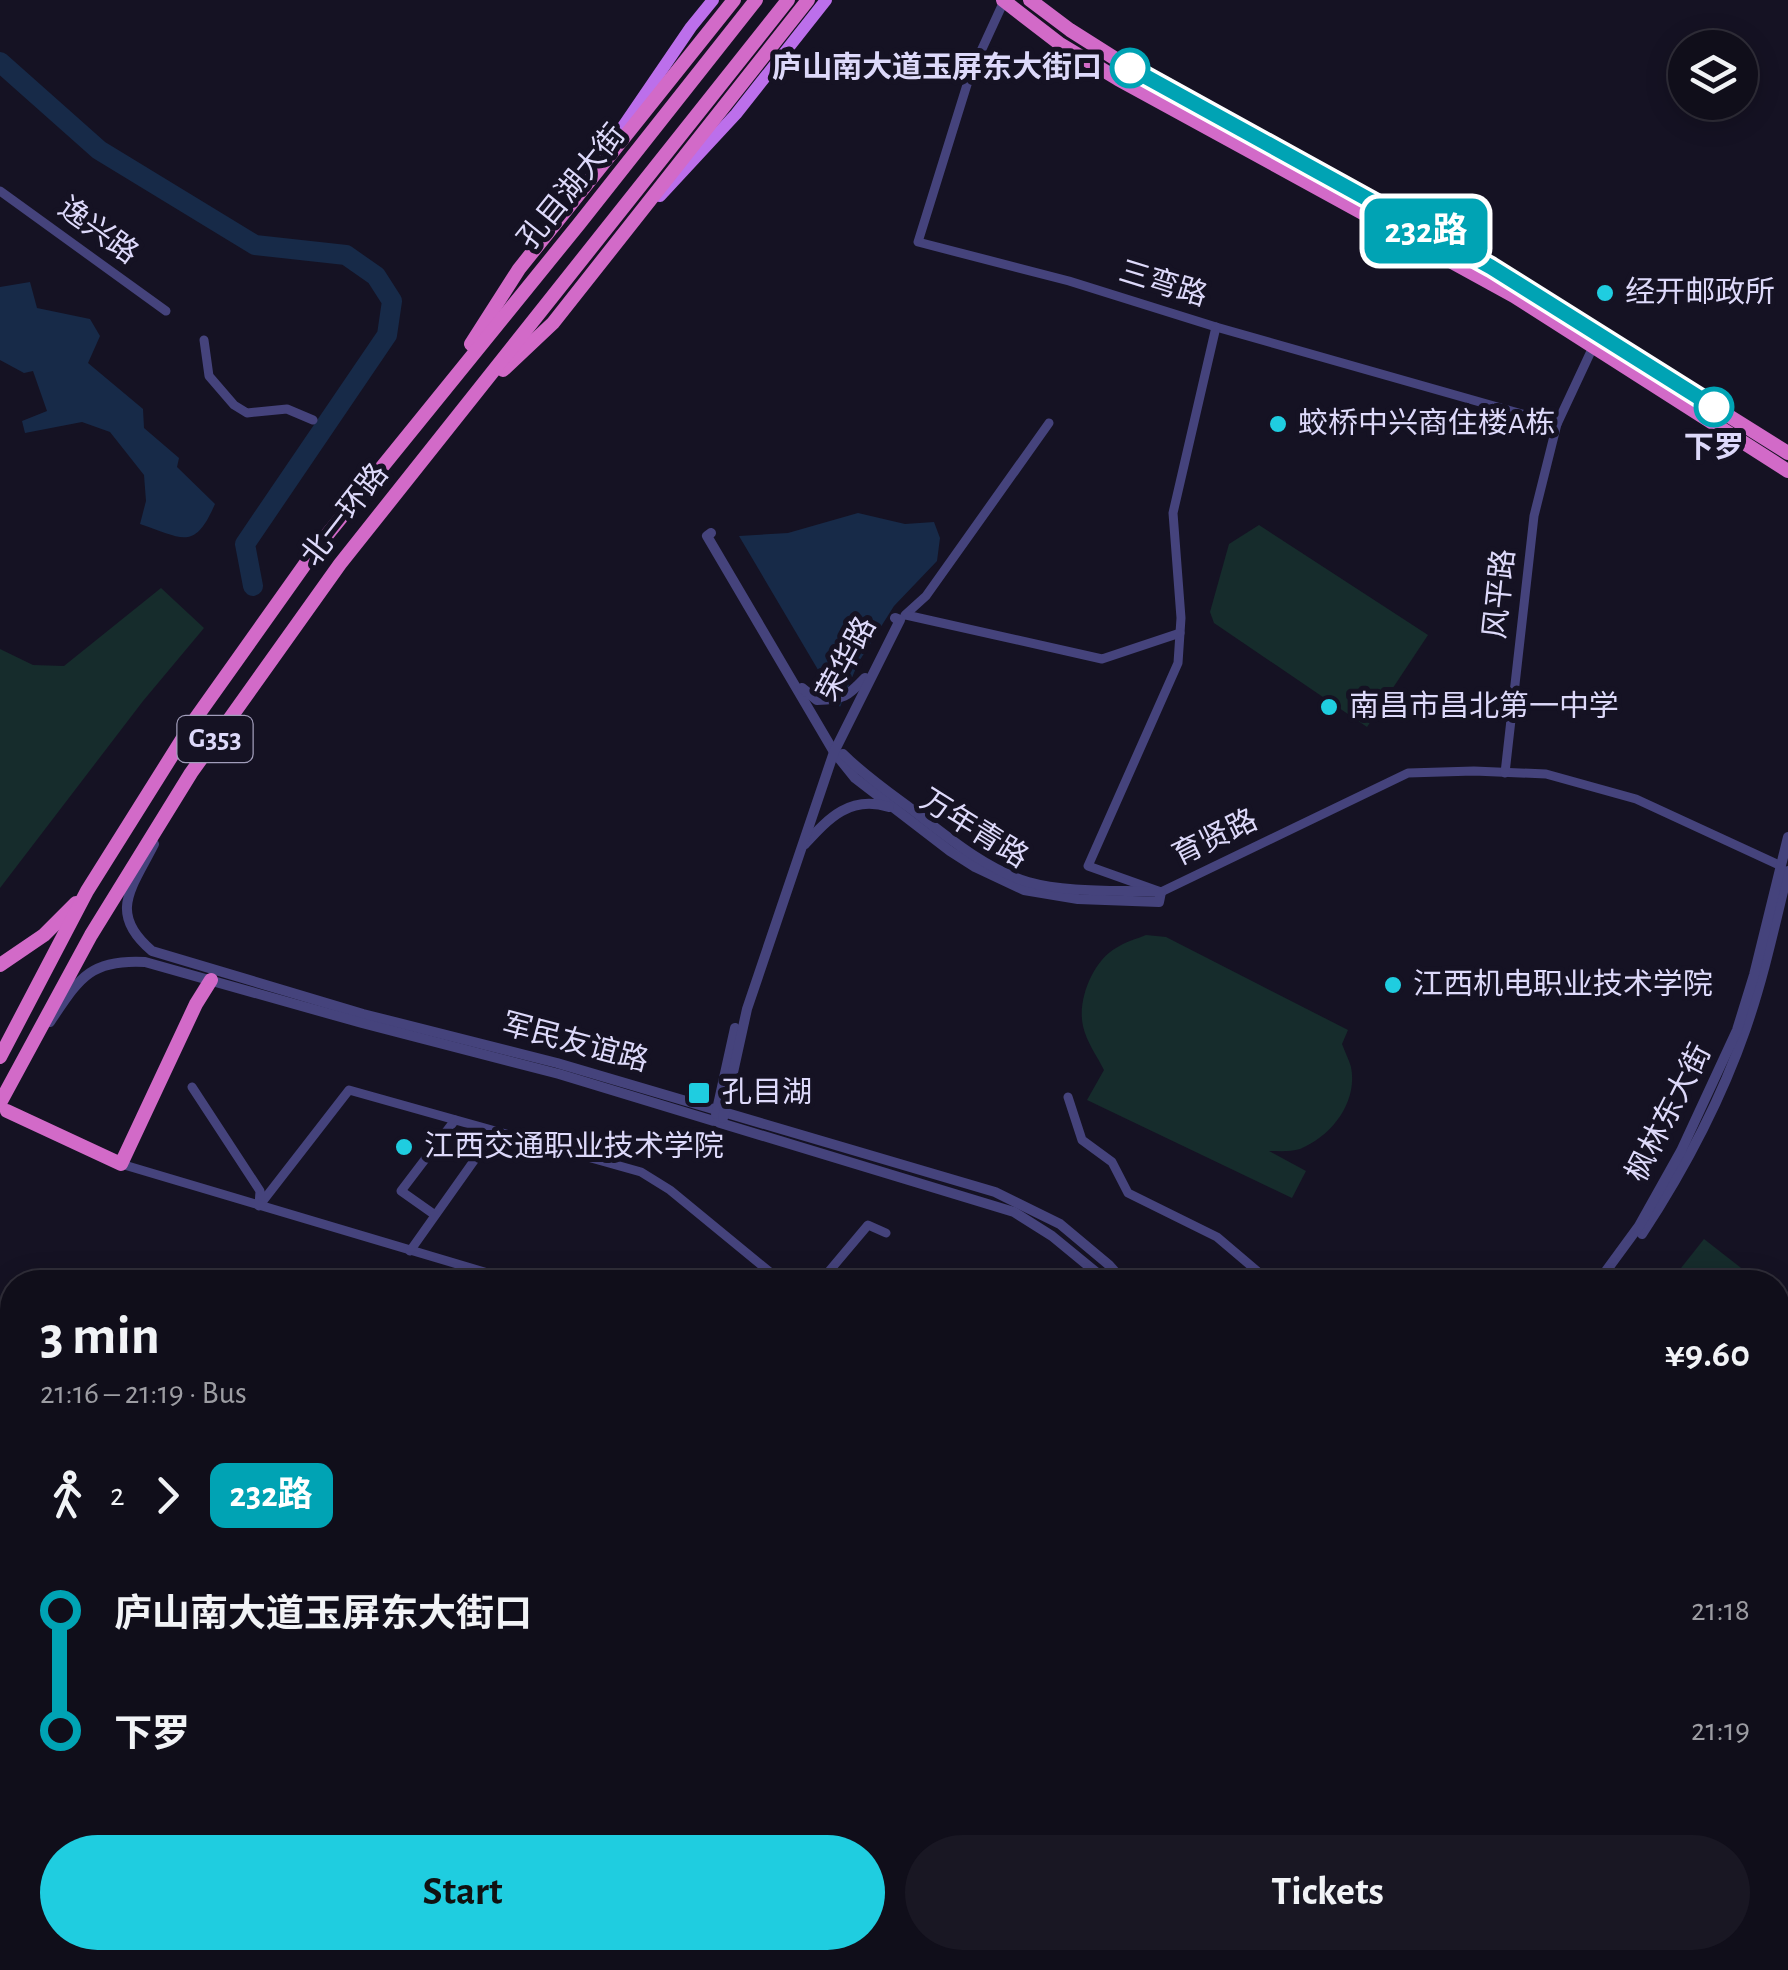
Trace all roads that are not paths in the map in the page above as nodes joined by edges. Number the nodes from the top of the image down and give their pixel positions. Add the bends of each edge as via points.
1 (713, 0) edge
2 (734, 0) edge
3 (756, 0) edge
4 (808, 0) edge
5 (826, 0) edge
6 (1003, 0) edge
7 (1030, 0) edge
8 (788, 8) edge
9 (0, 191) edge
10 (568, 206) junction
11 (601, 260) junction
12 (166, 311) dead end
13 (1216, 327) junction
14 (204, 340) dead end
15 (1593, 346) junction
16 (469, 401) junction
17 (430, 408) junction
18 (313, 420) dead end
19 (1049, 423) dead end
20 (1557, 424) junction
21 (1788, 454) edge
22 (1788, 471) edge
23 (903, 617) junction
24 (1180, 633) junction
25 (865, 678) junction
26 (802, 688) junction
27 (833, 747) junction
28 (1505, 772) junction
29 (190, 773) junction
30 (896, 810) junction
31 (1788, 836) edge
32 (802, 848) junction
33 (1784, 869) edge
34 (87, 891) junction
35 (1160, 892) junction
36 (0, 965) edge
37 (214, 975) junction
38 (0, 1058) edge
39 (12, 1080) junction
40 (192, 1087) dead end
41 (1068, 1097) dead end
42 (4, 1107) edge
43 (719, 1116) junction
44 (455, 1120) junction
45 (495, 1131) junction
46 (122, 1164) junction
47 (259, 1206) junction
48 (435, 1215) junction
49 (886, 1233) dead end
50 (410, 1250) junction
51 (474, 1270) edge
52 (767, 1270) edge
53 (830, 1270) edge
54 (1093, 1270) edge
55 (1113, 1270) edge
56 (1256, 1270) edge
57 (1606, 1270) edge
58 (1615, 1270) edge

1 - 10 main road, G353
2 - 10 highway
3 - 17 highway, 孔目湖大街
4 - 8 highway
5 - 11 main road, G353 via 736,114
6 - 13 street, 三弯路 via 970,74 918,242
6 - 15 highway via 1118,80 1514,296
7 - 21 highway via 1130,68 1491,267
8 - 11 highway
8 - 16 highway, 北一环路
9 - 12 street, 逸兴路
10 - 17 highway, G353
11 - 16 highway, G353 via 553,323
13 - 20 street, 三弯路
13 - 24 street, 育贤路 via 1173,514
14 - 18 street via 209,376 234,404 247,413 287,409
15 - 20 street
15 - 22 highway
16 - 29 highway, 北一环路 / G353 via 340,564
17 - 34 highway, 北一环路 / G353 via 318,546 204,706
19 - 23 street via 926,596
20 - 28 street, 风平路 via 1534,516
23 - 24 street via 1102,659
23 - 25 street, 荣华路 via 895,618
23 - 27 street, 荣华路
24 - 35 street, 育贤路 via 1178,663 1088,866
25 - 26 street via 848,696 830,700 817,700
25 - 27 street, 荣华路
26 - 27 street, 万年青路
26 - 27 street, 万年青路 via 711,533
27 - 30 street, 万年青路 via 855,778
27 - 32 street, 荣华路
27 - 35 street, 万年青路 via 955,842 1028,882
27 - 43 street, 荣华路 via 740,1008
28 - 33 street, 育贤路 via 1546,774 1636,799
28 - 35 street, 育贤路 via 1408,774
29 - 37 street via 130,892 126,914 137,939 152,952
29 - 39 highway, 北一环路 / G353
30 - 32 street via 876,803 845,809
30 - 35 street, 万年青路 via 976,868 1024,890 1159,902
31 - 33 street, 枫林东大街
32 - 43 street, 荣华路 via 747,1008
33 - 57 street, 枫林东大街 via 1738,1030 1647,1211
33 - 58 street, 枫林东大街 via 1763,976 1722,1088 1688,1158
34 - 36 highway via 44,936
34 - 38 highway, 北一环路 / G353
37 - 39 street via 146,962 106,964 73,988
37 - 43 street, 军民友谊路 via 362,1024
37 - 46 highway
39 - 42 highway, 北一环路 / G353
40 - 47 street via 260,1191
41 - 56 street via 1082,1140 1112,1162 1128,1193 1217,1238
42 - 46 highway
43 - 54 street, 军民友谊路 via 1014,1212
43 - 55 street, 军民友谊路 via 995,1192 1060,1224
44 - 45 street
44 - 47 street via 349,1090
44 - 48 street via 401,1191
45 - 48 street
45 - 52 street via 642,1172
46 - 47 street
47 - 50 street
48 - 50 street
49 - 53 street via 868,1225
50 - 51 street

